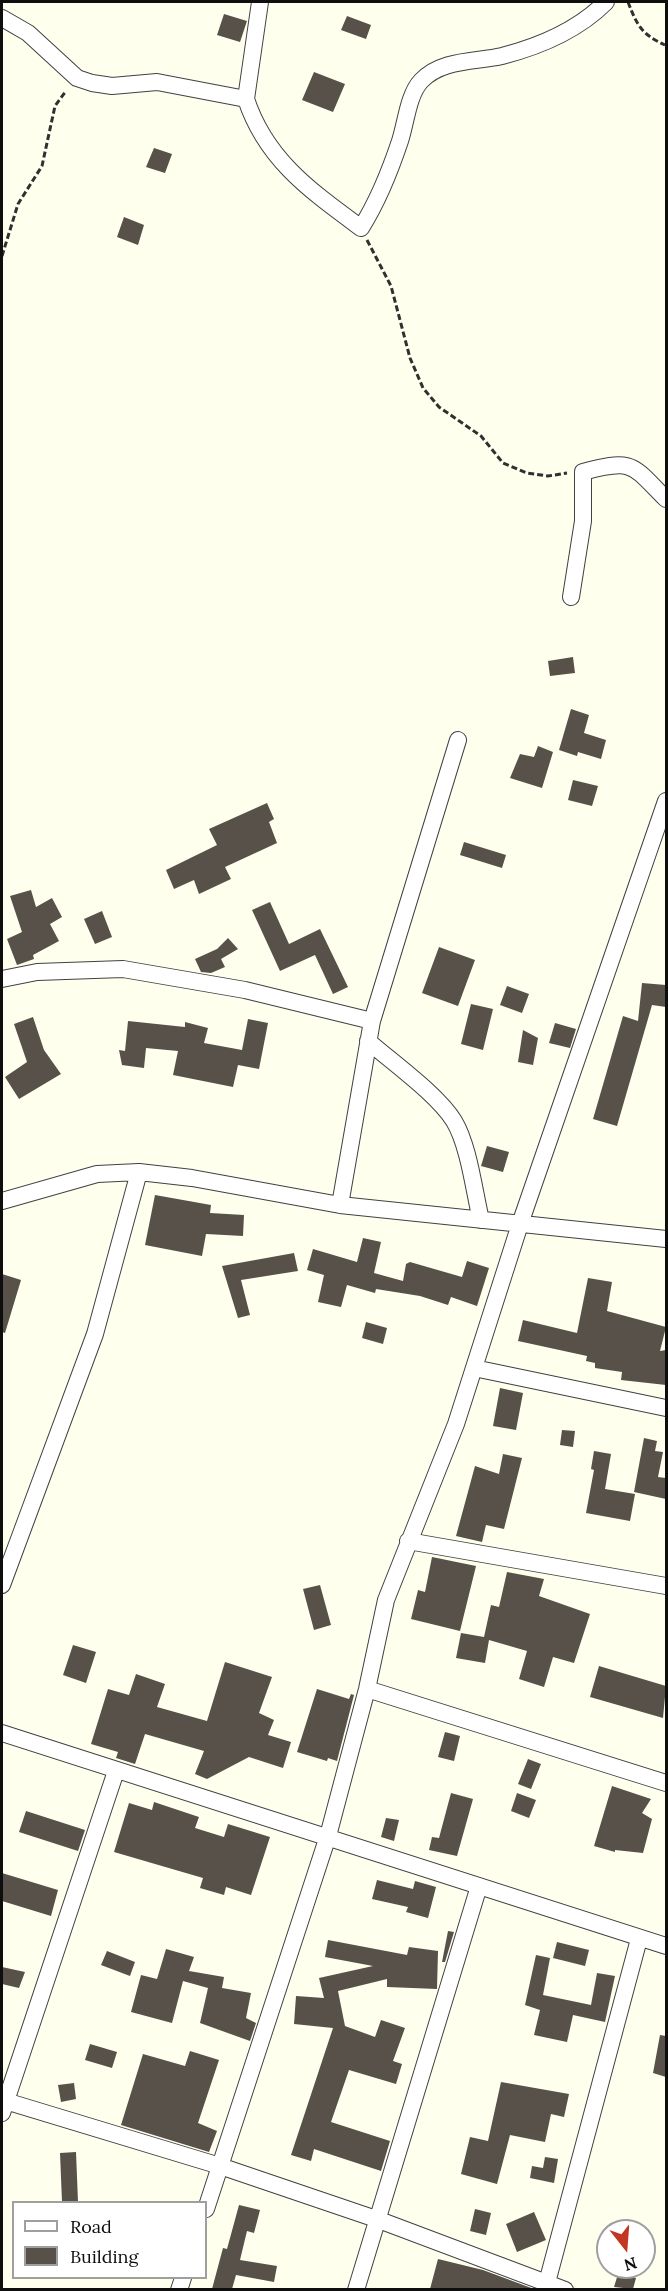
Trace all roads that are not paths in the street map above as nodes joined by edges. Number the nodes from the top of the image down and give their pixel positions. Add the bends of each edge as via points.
1 (260, 2) edge
2 (606, 2) edge
3 (2, 18) edge
4 (246, 99) junction
5 (666, 499) edge
6 (571, 597) dead end
7 (458, 740) dead end
8 (666, 801) edge
9 (2, 979) edge
10 (372, 1021) junction
11 (369, 1041) junction
12 (139, 1172) junction
13 (2, 1201) edge
14 (340, 1205) junction
15 (481, 1220) junction
16 (520, 1224) junction
17 (666, 1239) edge
18 (474, 1368) junction
19 (666, 1408) edge
20 (408, 1541) junction
21 (2, 1581) edge
22 (666, 1586) edge
23 (367, 1689) junction
24 (2, 1733) edge
25 (116, 1771) junction
26 (666, 1783) edge
27 (328, 1836) junction
28 (479, 1886) junction
29 (639, 1939) junction
30 (666, 1946) edge
31 (3, 2105) edge
32 (220, 2166) junction
33 (207, 2206) edge
34 (379, 2220) junction
35 (546, 2286) edge
36 (356, 2289) edge
37 (565, 2289) edge

1 - 4 street
2 - 4 street via 558,37 540,45 500,57 453,64 432,71 419,82 397,150 361,228 298,178 264,142
3 - 4 street via 28,33 77,78 92,83 112,86 157,82
5 - 6 street via 641,471 624,465 583,472 583,521
7 - 10 street
8 - 16 street
9 - 10 street via 37,972 123,969 245,990
10 - 11 street
11 - 14 street
11 - 15 street via 455,1122
12 - 13 street via 98,1174
12 - 14 street
12 - 21 street via 94,1334
14 - 15 street
15 - 16 street
16 - 17 street
16 - 18 street
18 - 19 street
18 - 20 street via 456,1424
20 - 22 street
20 - 23 street via 386,1600
23 - 26 street
23 - 27 street
24 - 25 street
25 - 27 street
25 - 31 street
27 - 28 street
27 - 32 street
28 - 29 street
28 - 34 street
29 - 30 street
29 - 35 street
31 - 32 street
32 - 33 street
32 - 34 street
34 - 35 street
34 - 36 street
35 - 37 street

